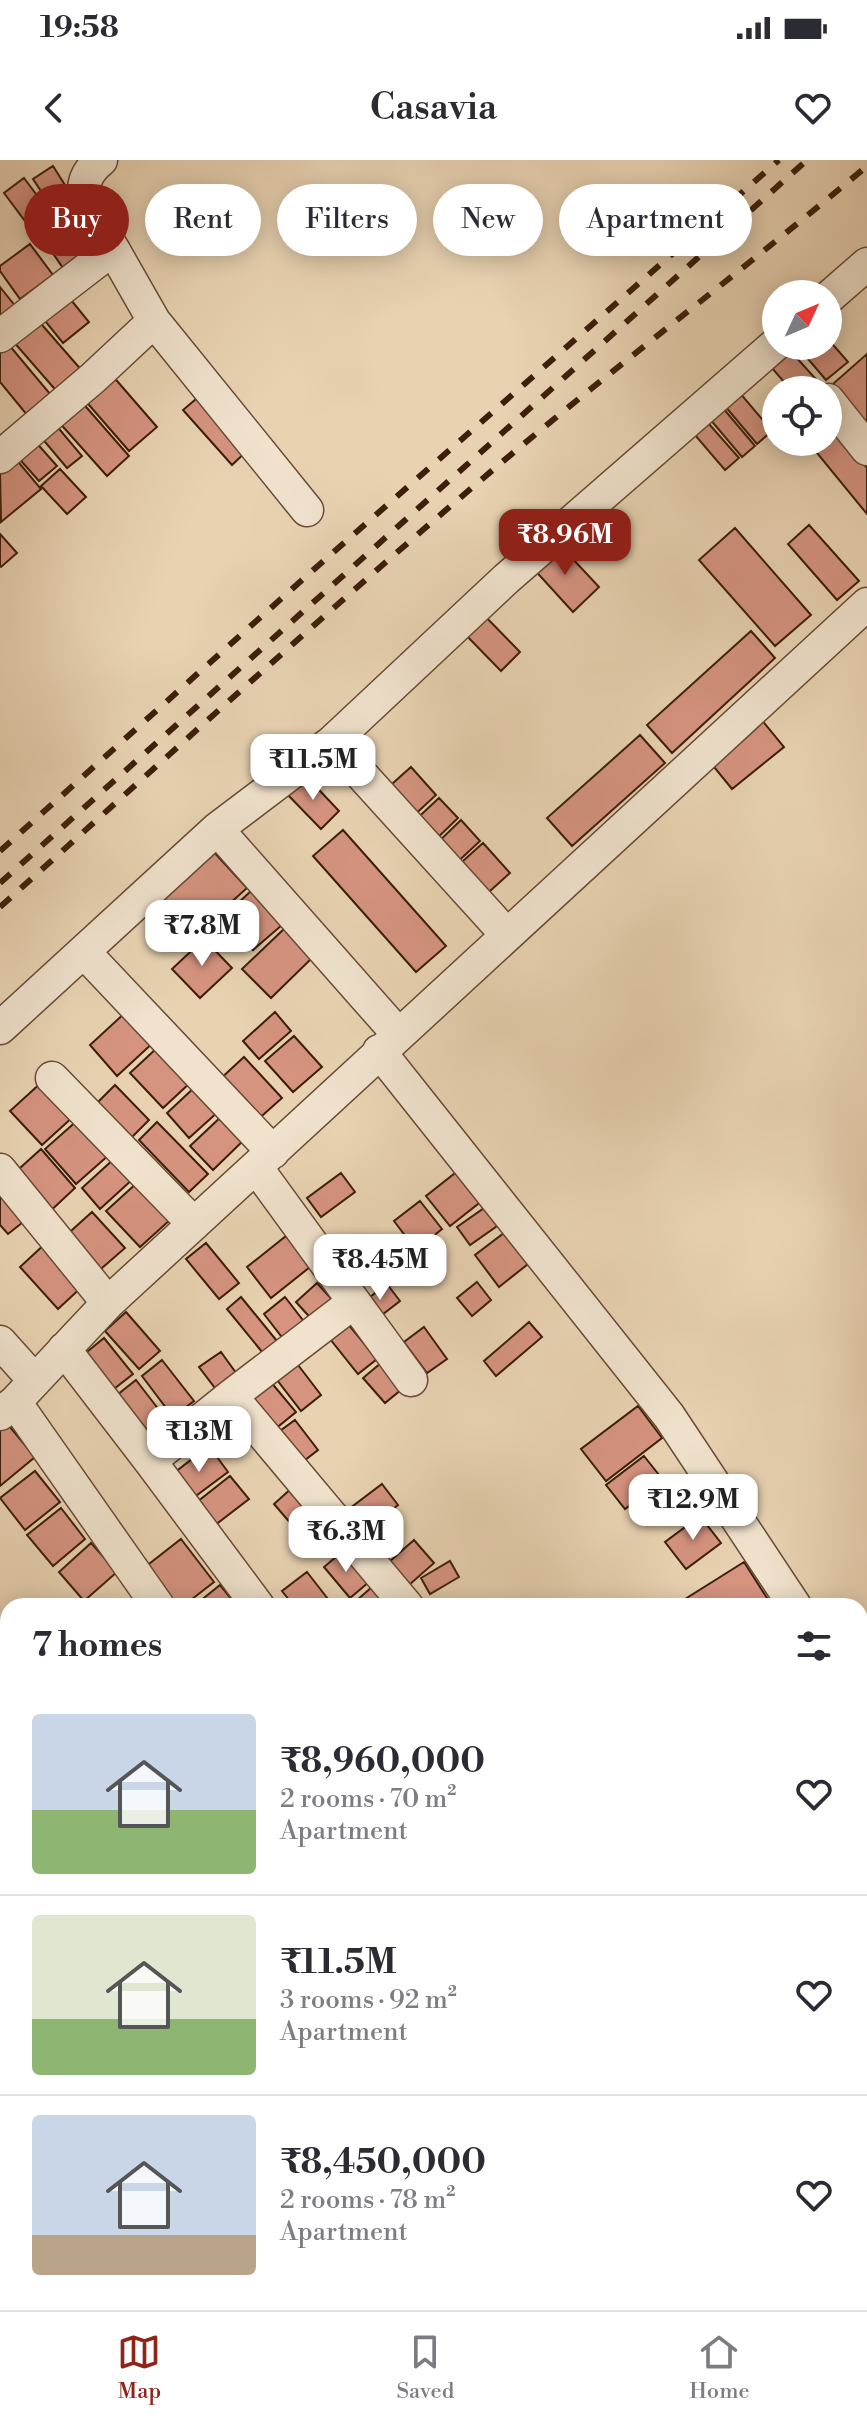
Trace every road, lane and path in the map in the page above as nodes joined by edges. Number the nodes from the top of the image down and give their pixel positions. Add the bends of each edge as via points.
1 (101, 160) edge
2 (83, 184) edge
3 (104, 256) edge
4 (117, 256) edge
5 (867, 264) edge
6 (842, 286) edge
7 (154, 321) junction
8 (0, 336) edge
9 (762, 356) edge
10 (842, 418) edge
11 (867, 449) edge
12 (0, 457) edge
13 (307, 510) dead end
14 (867, 604) edge
15 (332, 742) junction
16 (217, 829) junction
17 (507, 935) junction
18 (84, 952) junction
19 (0, 1028) edge
20 (389, 1042) junction
21 (52, 1078) dead end
22 (265, 1159) junction
23 (0, 1170) edge
24 (194, 1224) junction
25 (354, 1302) junction
26 (108, 1303) junction
27 (0, 1342) edge
28 (64, 1349) junction
29 (411, 1380) dead end
30 (231, 1396) junction
31 (16, 1399) edge
32 (150, 1461) junction
33 (143, 1598) edge
34 (252, 1598) edge
35 (400, 1598) edge
36 (790, 1598) edge

1 - 2 street
3 - 8 street
4 - 7 street
5 - 6 street
7 - 12 street
7 - 13 street
9 - 15 street via 506,579
10 - 11 street
14 - 17 street
15 - 16 street
15 - 17 street
16 - 18 street
16 - 20 street
17 - 20 street
18 - 19 street
18 - 22 street
20 - 22 street
20 - 36 street via 669,1416
21 - 24 street
22 - 24 street
22 - 25 street
23 - 26 street
24 - 26 street
25 - 29 street
25 - 30 street
26 - 28 street
27 - 31 street
28 - 31 street
28 - 32 street
30 - 32 street
30 - 35 street
31 - 33 street
32 - 34 street

